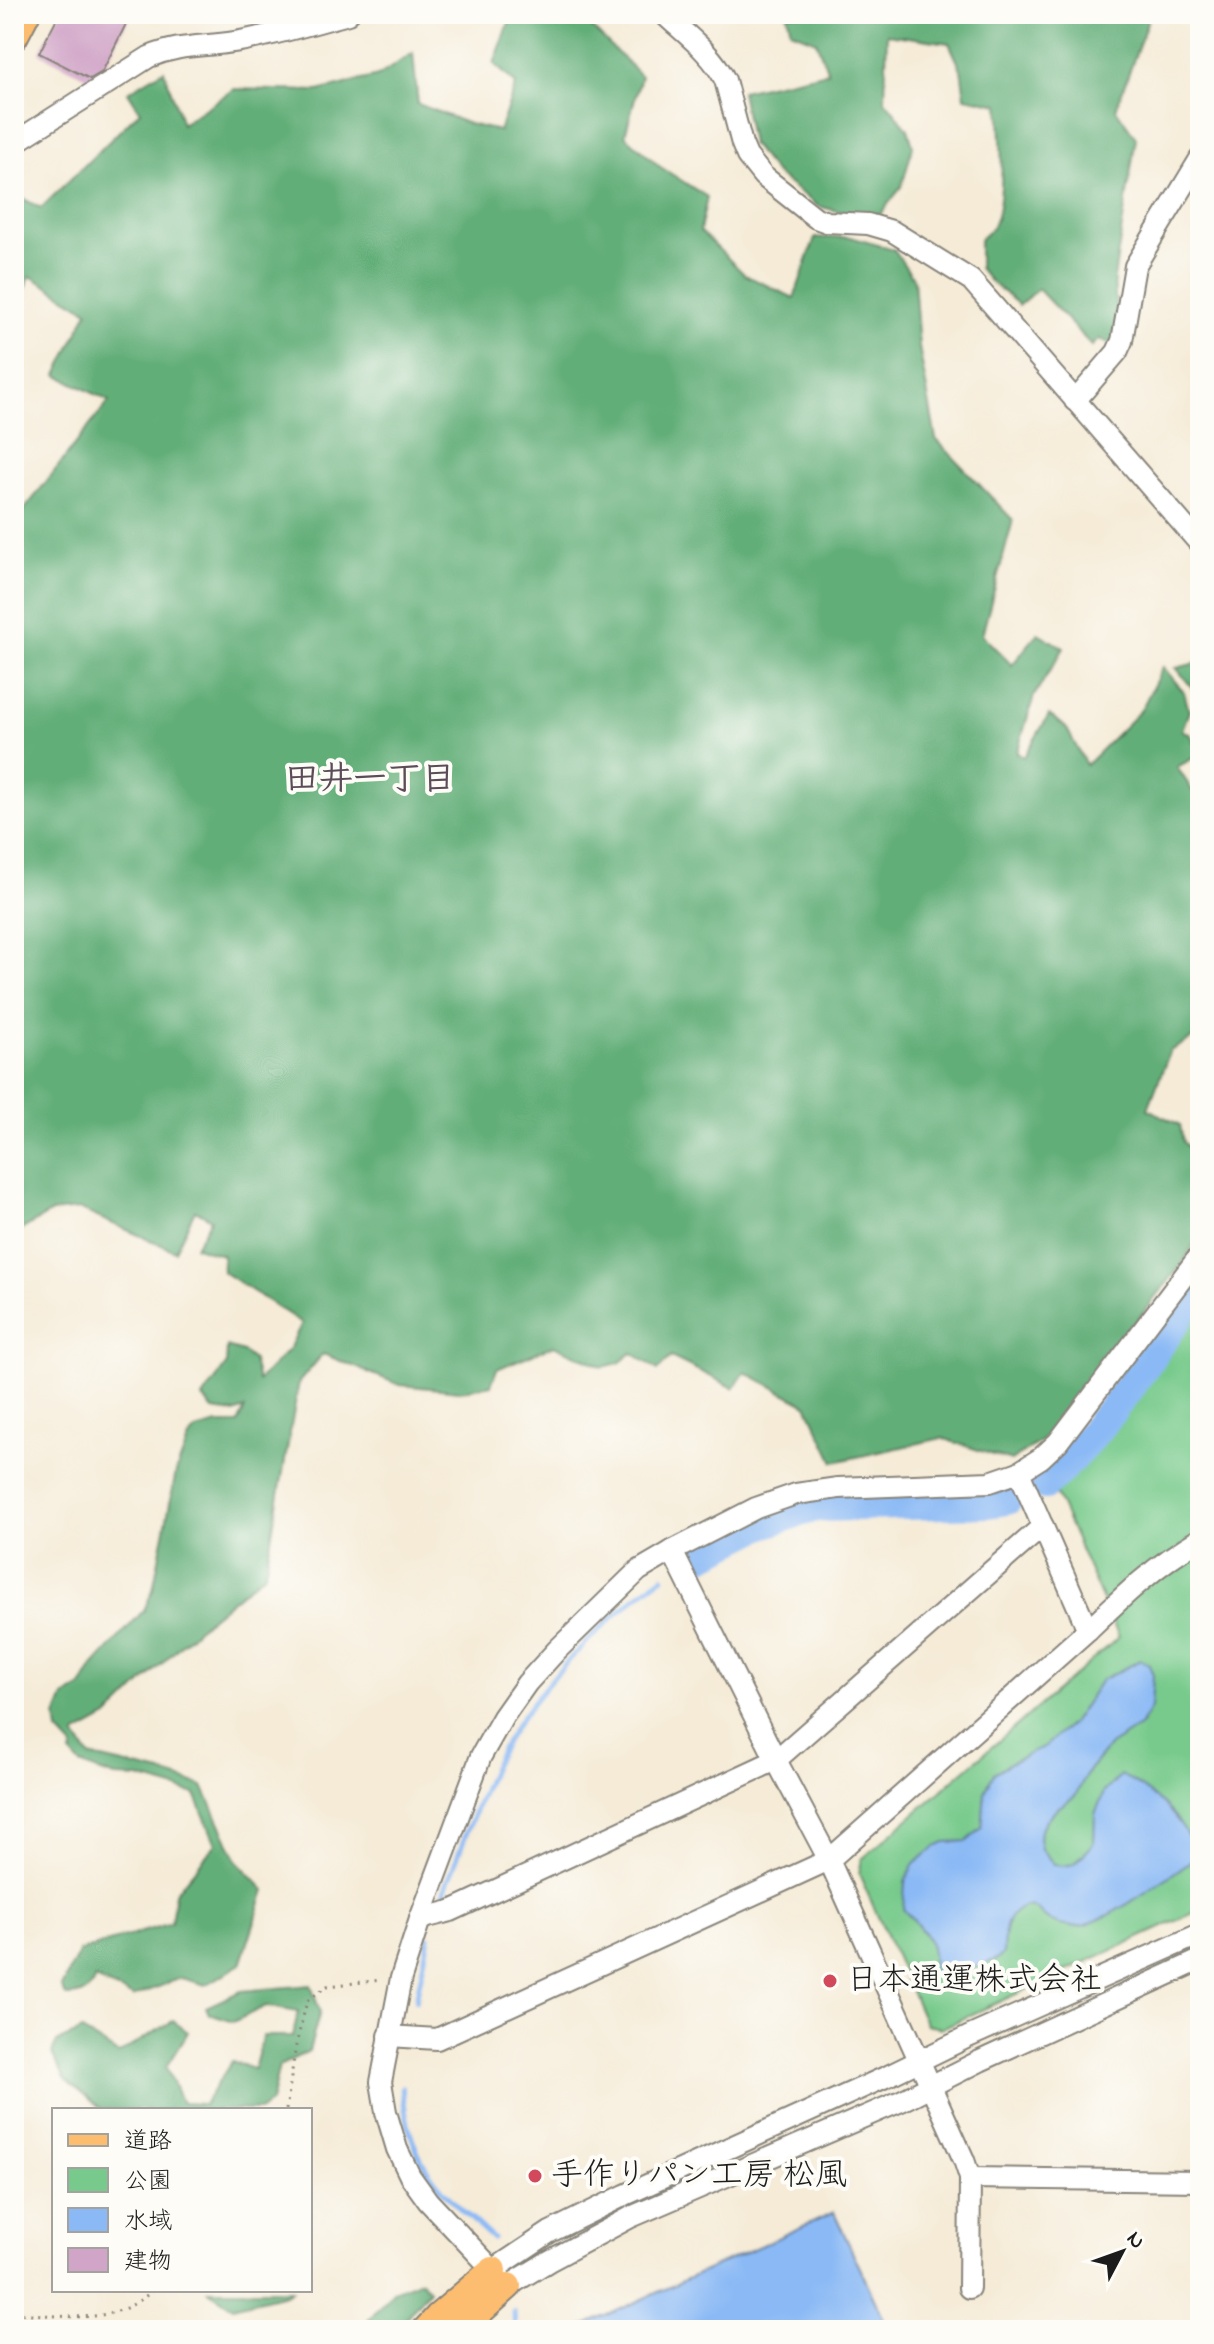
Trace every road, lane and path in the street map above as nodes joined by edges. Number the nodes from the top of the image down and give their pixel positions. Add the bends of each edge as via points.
1 (26, 14) edge
2 (348, 14) edge
3 (664, 14) edge
4 (14, 37) edge
5 (14, 143) edge
6 (1200, 159) edge
7 (1075, 401) junction
8 (1200, 544) edge
9 (1198, 1261) edge
10 (1019, 1472) junction
11 (1043, 1526) junction
12 (1200, 1539) edge
13 (672, 1551) junction
14 (1088, 1630) junction
15 (776, 1760) junction
16 (829, 1860) junction
17 (420, 1919) junction
18 (1200, 1934) edge
19 (1200, 1960) edge
20 (401, 1978) junction
21 (389, 2036) junction
22 (919, 2061) junction
23 (931, 2086) junction
24 (286, 2108) edge
25 (970, 2178) junction
26 (1200, 2181) edge
27 (501, 2278) junction
28 (969, 2288) dead end
29 (151, 2292) edge
30 (14, 2313) edge
31 (426, 2330) edge
32 (459, 2330) edge

1 - 4 main road
2 - 5 street via 231,43 162,51
3 - 7 street via 720,69 747,156 763,176 816,218 880,226 962,273
6 - 7 street via 1135,266 1117,352
7 - 8 street
9 - 10 street via 1058,1442
10 - 11 street
10 - 13 street via 990,1482 796,1494
11 - 14 street
11 - 15 street
12 - 14 street via 1134,1586
13 - 15 street
13 - 17 street via 638,1571 597,1609 527,1683 503,1717 481,1756
14 - 16 street
15 - 16 street
15 - 17 street via 451,1911
16 - 21 street via 437,2039
16 - 22 street
17 - 20 street
18 - 22 street
19 - 23 street
20 - 21 street
20 - 24 path via 327,1986 307,2001
21 - 27 street via 381,2082 397,2149 428,2201
22 - 23 street
22 - 27 street via 550,2232
23 - 25 street
23 - 27 street via 631,2217 549,2261
25 - 26 street
25 - 28 street
27 - 31 main road
27 - 32 main road
29 - 30 path via 125,2310 97,2317

